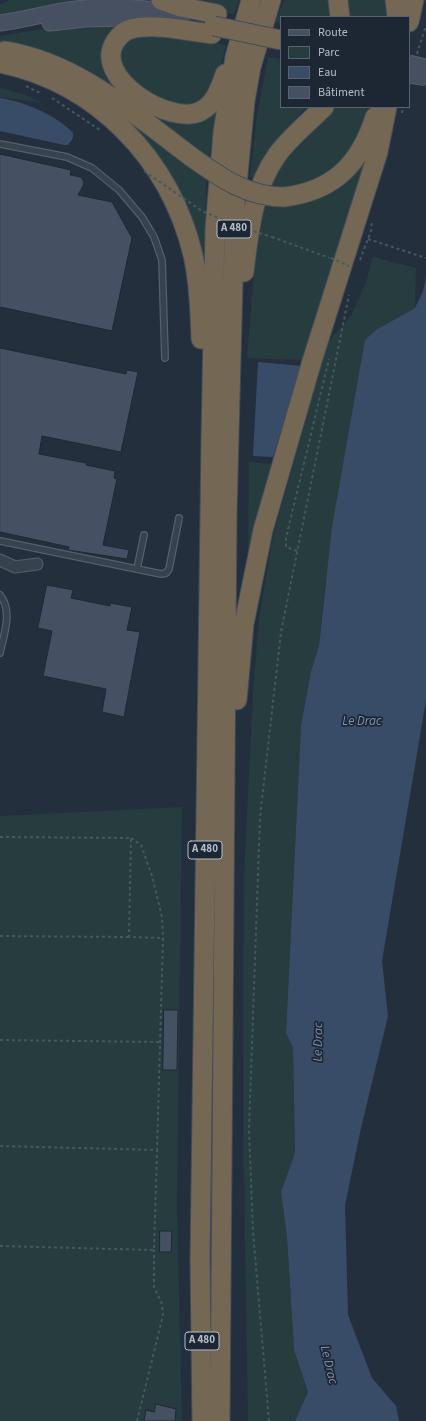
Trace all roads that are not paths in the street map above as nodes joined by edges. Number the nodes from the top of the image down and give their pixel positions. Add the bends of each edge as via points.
1 (161, 0) edge
2 (251, 0) edge
3 (271, 0) edge
4 (338, 0) edge
5 (395, 0) edge
6 (414, 0) edge
7 (340, 16) edge
8 (397, 16) edge
9 (141, 18) joint
10 (410, 18) edge
11 (0, 23) edge
12 (215, 24) junction
13 (254, 25) joint
14 (0, 30) edge
15 (280, 31) edge
16 (280, 40) edge
17 (280, 48) edge
18 (0, 50) edge
19 (235, 58) junction
20 (413, 59) edge
21 (0, 63) edge
22 (426, 67) edge
23 (410, 75) edge
24 (426, 78) edge
25 (323, 108) edge
26 (379, 108) edge
27 (387, 108) edge
28 (0, 144) edge
29 (165, 358) dead end
30 (231, 392) junction
31 (210, 439) junction
32 (179, 518) dead end
33 (144, 536) dead end
34 (0, 541) edge
35 (0, 560) edge
36 (37, 564) dead end
37 (137, 569) junction
38 (0, 595) edge
39 (0, 653) edge
40 (225, 881) junction
41 (200, 1260) junction
42 (220, 1389) junction
43 (188, 1421) edge
44 (202, 1421) edge
45 (220, 1421) edge
46 (227, 1421) edge

1 - 12 highway
2 - 19 highway, A 480
3 - 30 highway, A 480 via 251,68 242,126 235,205
4 - 7 highway
5 - 8 highway
6 - 10 highway
9 - 12 highway
9 - 14 main road via 84,19
11 - 12 main road via 95,7 150,9
12 - 13 highway
12 - 16 highway, bridge
12 - 17 main road
12 - 19 highway via 168,29 132,29 122,33 113,44 111,65 118,77 134,92 165,110 186,115 201,111 212,102
13 - 15 main road
18 - 26 highway, bridge via 39,59 69,71 89,82 212,172 246,191 266,196 284,197 320,188 345,170 363,148
19 - 31 highway, A 480 via 220,153 215,228
20 - 22 main road, bridge
21 - 31 highway via 22,67 45,76 89,99 111,116 139,144 169,190 186,229 196,269 200,310 202,411
23 - 24 main road, bridge
25 - 30 highway via 284,146 260,186 254,205 247,249
27 - 40 highway via 378,152 312,362 255,564 244,624 237,688 235,805
28 - 29 lane via 67,157 92,168 119,190 142,217 154,237 162,260
30 - 40 highway, A 480 via 227,520
31 - 41 highway, A 480
32 - 37 lane via 166,573
33 - 37 lane
34 - 37 lane
35 - 36 street via 15,568
38 - 39 lane via 7,606
40 - 42 highway, A 480
41 - 43 highway via 190,1341
41 - 44 highway, A 480
42 - 45 highway, A 480
42 - 46 lane

